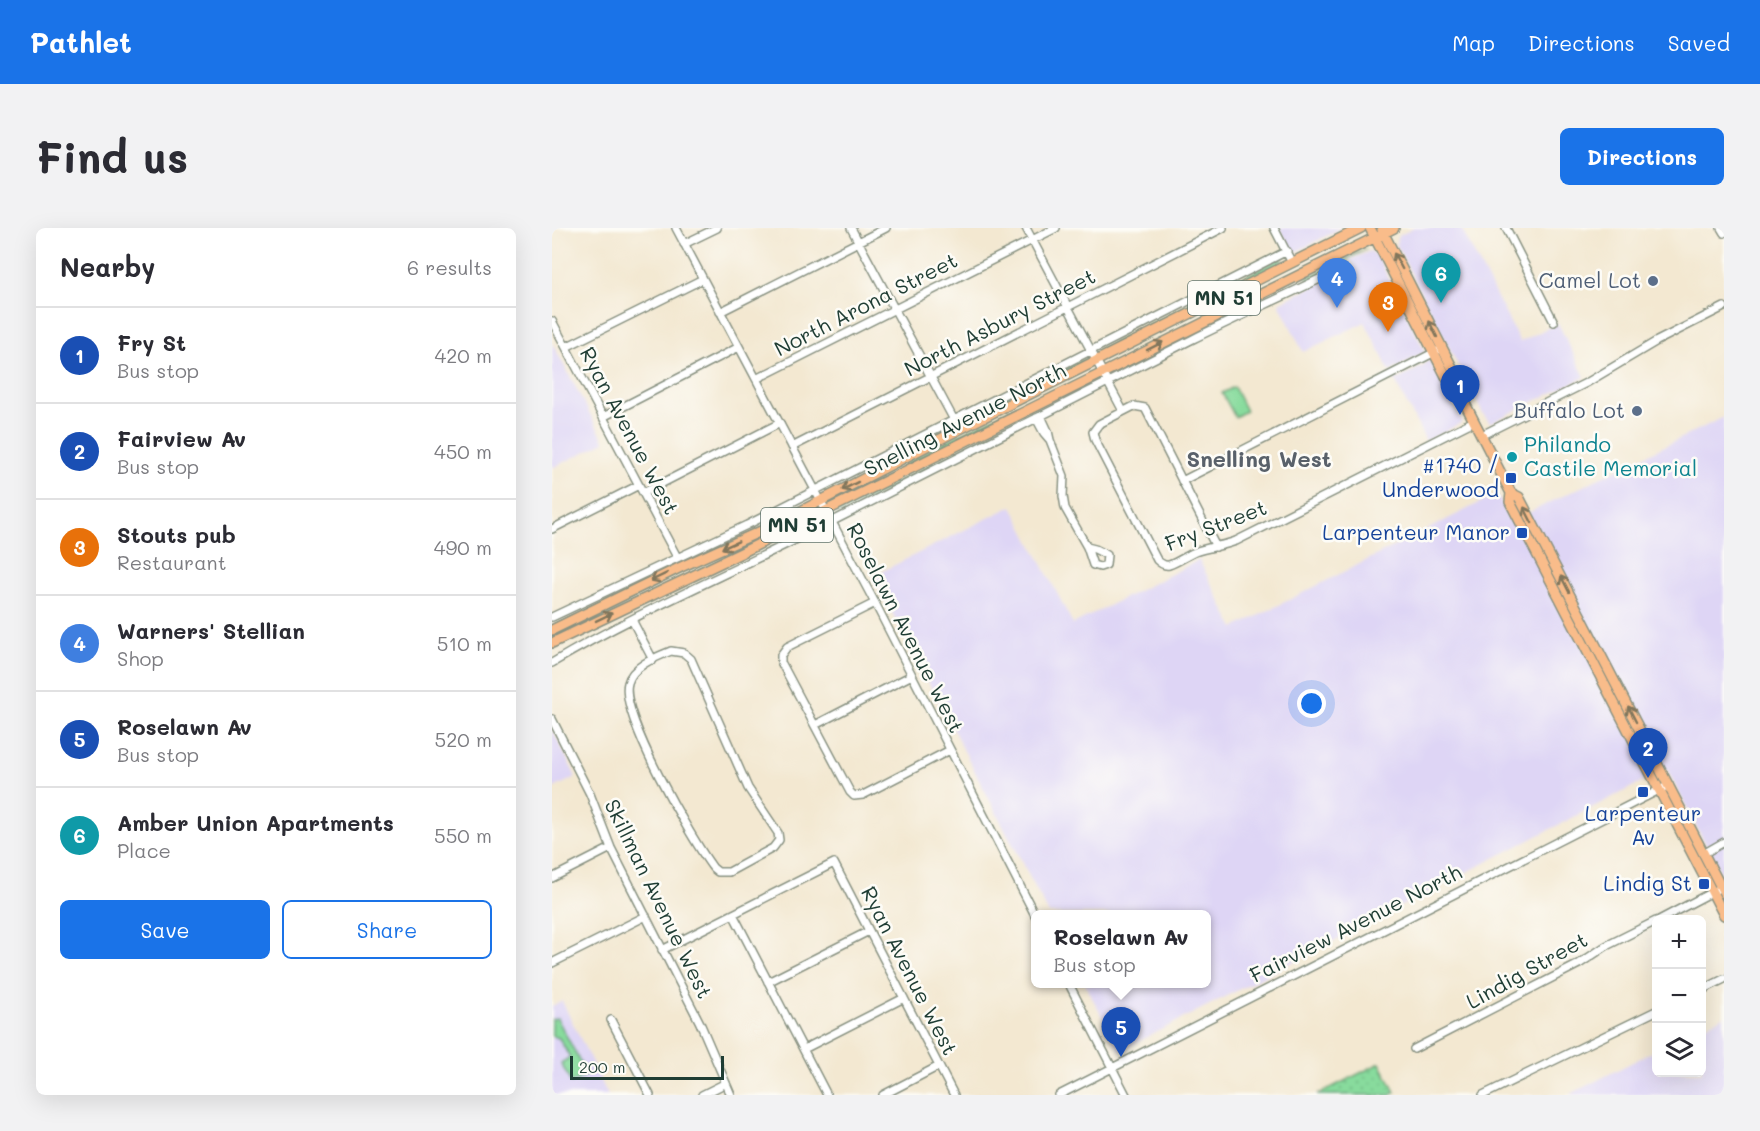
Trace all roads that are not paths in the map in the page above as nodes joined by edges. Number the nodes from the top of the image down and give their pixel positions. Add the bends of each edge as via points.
1 (676, 228) edge
2 (717, 228) edge
3 (851, 228) edge
4 (886, 228) edge
5 (1026, 228) edge
6 (1056, 228) edge
7 (1223, 228) edge
8 (1274, 228) edge
9 (1361, 228) edge
10 (1394, 228) edge
11 (1506, 228) edge
12 (1721, 228) edge
13 (1377, 232) edge
14 (1724, 233) edge
15 (1032, 240) junction
16 (859, 242) junction
17 (684, 244) junction
18 (1287, 251) junction
19 (1292, 263) junction
20 (1342, 268) dead end
21 (1298, 275) junction
22 (703, 279) junction
23 (1279, 284) junction
24 (1304, 287) junction
25 (1067, 307) junction
26 (1724, 307) edge
27 (895, 310) junction
28 (720, 312) junction
29 (552, 321) edge
30 (1554, 322) dead end
31 (566, 347) junction
32 (739, 347) junction
33 (1090, 351) junction
34 (1438, 351) junction
35 (1097, 362) junction
36 (1102, 372) junction
37 (930, 377) junction
38 (756, 379) junction
39 (1107, 382) junction
40 (1123, 411) junction
41 (603, 417) junction
42 (1038, 417) junction
43 (954, 420) junction
44 (1474, 421) junction
45 (780, 423) junction
46 (1482, 435) junction
47 (792, 447) junction
48 (1182, 481) junction
49 (639, 485) junction
50 (815, 490) junction
51 (643, 493) junction
52 (821, 501) junction
53 (826, 511) junction
54 (832, 522) junction
55 (552, 529) edge
56 (1216, 547) junction
57 (1087, 548) dead end
58 (677, 557) junction
59 (875, 603) junction
60 (552, 617) edge
61 (632, 620) junction
62 (552, 630) edge
63 (552, 643) edge
64 (653, 660) junction
65 (552, 663) edge
66 (912, 675) junction
67 (552, 719) edge
68 (815, 725) junction
69 (950, 750) junction
70 (1664, 787) junction
71 (1724, 842) edge
72 (611, 848) junction
73 (1703, 854) junction
74 (552, 878) edge
75 (1719, 891) edge
76 (1031, 910) edge
77 (733, 914) junction
78 (1669, 915) edge
79 (1724, 915) edge
80 (646, 916) junction
81 (1652, 923) edge
82 (869, 931) junction
83 (662, 950) junction
84 (552, 963) edge
85 (1724, 979) edge
86 (768, 982) junction
87 (1072, 988) edge
88 (1706, 988) edge
89 (904, 998) junction
90 (1652, 1013) edge
91 (611, 1020) dead end
92 (804, 1049) junction
93 (1414, 1049) dead end
94 (939, 1066) junction
95 (1112, 1068) junction
96 (726, 1083) junction
97 (650, 1095) edge
98 (702, 1095) edge
99 (731, 1095) edge
100 (827, 1095) edge
101 (882, 1095) edge
102 (954, 1095) edge
103 (1059, 1095) edge
104 (1126, 1095) edge
105 (1483, 1095) edge

1 - 17 street, Roselawn Avenue West
2 - 17 street
3 - 16 street
4 - 16 street
5 - 15 street
6 - 15 street, North Arona Street
7 - 25 street, North Asbury Street
8 - 18 street
9 - 19 main road, Snelling Avenue North / MN 51
10 - 13 main road, Snelling Avenue North / MN 51
11 - 30 street
12 - 14 street
13 - 21 main road, Snelling Avenue North / MN 51
13 - 34 main road
15 - 25 street
15 - 27 street, North Arona Street
16 - 27 street
16 - 28 street
17 - 22 street, Roselawn Avenue West
18 - 19 street
18 - 33 street
19 - 23 main road via 1293,271
19 - 35 main road, Snelling Avenue North / MN 51
20 - 24 street
21 - 23 main road, Snelling Avenue North / MN 51
21 - 24 street
22 - 28 street, Roselawn Avenue West
22 - 31 street
36 -> 23 main road, Snelling Avenue North / MN 51
24 - 39 street
25 - 33 street
25 - 37 street, North Asbury Street
26 - 46 street
27 - 37 street
27 - 38 street, North Arona Street
28 - 32 street, Roselawn Avenue West
29 - 31 street, Ryan Avenue West
31 - 41 street, Ryan Avenue West
32 - 38 street, Roselawn Avenue West
32 - 41 street
33 - 35 street
33 - 43 street
34 - 44 main road via 1450,384 1457,388
34 - 48 street
35 - 36 street
35 -> 52 main road, Snelling Avenue North / MN 51
36 - 39 street
36 - 53 main road, Snelling Avenue North / MN 51
37 - 43 street
37 - 47 street, North Asbury Street
38 - 45 street, Roselawn Avenue West
39 - 40 street
39 - 42 street
40 - 48 street via 1134,406 1144,408
40 - 56 street, Fry Street via 1096,426 1093,436 1157,560 1168,565
41 - 49 street, Ryan Avenue West
42 - 54 street
42 - 57 street via 1064,476 1065,508
43 - 50 street
44 - 46 main road
44 - 56 street, Fry Street via 1248,535
45 - 47 street, Roselawn Avenue West
45 - 51 street
46 - 70 main road via 1511,493 1519,497
47 - 50 street, Roselawn Avenue West
48 - 56 street
49 - 51 street, Ryan Avenue West
49 - 55 street
50 - 52 street, Roselawn Avenue West
50 - 58 street
51 - 58 street, Ryan Avenue West
52 - 53 street, Roselawn Avenue West
52 -> 62 main road, Snelling Avenue North / MN 51
53 - 54 street, Roselawn Avenue West
63 -> 53 main road, Snelling Avenue North / MN 51
54 - 59 street, Roselawn Avenue West
54 - 61 street
58 - 60 street
59 - 66 street, Roselawn Avenue West
59 - 68 street via 783,651 781,662
61 - 64 street
61 - 65 street
64 - 64 street via 633,672 627,687 628,698 644,744 678,814 713,868 725,873 776,846 778,832 748,788 691,659 677,651
66 - 68 street
66 - 69 street, Roselawn Avenue West
67 - 72 street, Skillman Avenue West via 590,794
68 - 69 street via 850,792 857,797
69 - 76 street, Roselawn Avenue West
70 - 73 main road
70 - 75 main road
70 - 95 street, Fairview Avenue North
71 - 73 street
72 - 74 street
72 - 80 street, Skillman Avenue West
73 - 75 main road
75 - 78 street, Lindig Street
75 - 79 main road
77 - 82 street, Ryan Avenue West via 834,863
77 - 83 street
77 - 86 street
80 - 83 street, Skillman Avenue West
80 - 84 street
81 - 93 street, Lindig Street
82 - 86 street
82 - 89 street, Ryan Avenue West
83 - 96 street, Skillman Avenue West
85 - 88 street
86 - 92 street
87 - 95 street
89 - 92 street
89 - 94 street, Ryan Avenue West
90 - 105 street
91 - 97 street
92 - 100 street
94 - 101 street
94 - 102 street, Ryan Avenue West
95 - 103 street, Fairview Avenue North
95 - 104 street
96 - 98 street
96 - 99 street, Skillman Avenue West

